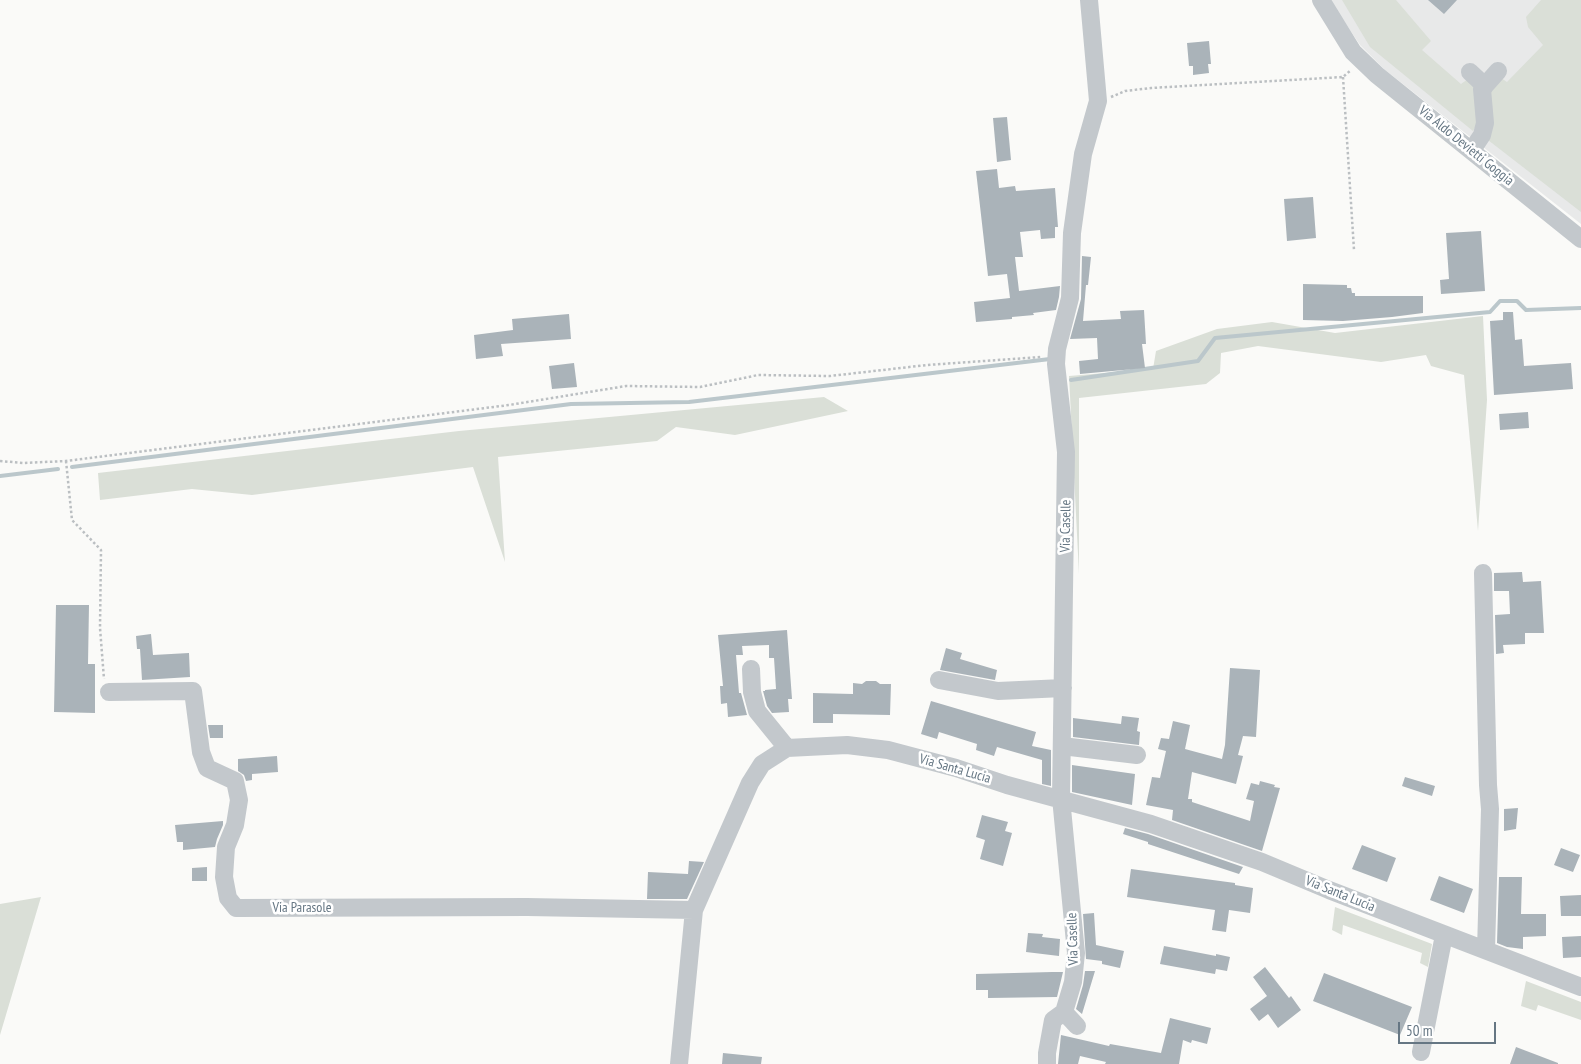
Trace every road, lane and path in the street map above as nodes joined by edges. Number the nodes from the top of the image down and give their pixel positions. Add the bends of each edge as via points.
1 (1089, 0) edge
2 (1321, 0) edge
3 (1357, 56) junction
4 (1498, 71) dead end
5 (1470, 72) dead end
6 (1343, 77) junction
7 (1485, 86) junction
8 (1098, 101) junction
9 (1472, 150) junction
10 (1581, 239) edge
11 (1354, 250) dead end
12 (1057, 360) junction
13 (0, 461) edge
14 (66, 461) junction
15 (1483, 573) dead end
16 (751, 669) dead end
17 (939, 680) dead end
18 (1063, 688) junction
19 (109, 692) joint
20 (1062, 746) junction
21 (787, 748) junction
22 (1137, 755) dead end
23 (1061, 798) junction
24 (694, 910) junction
25 (1444, 935) junction
26 (1486, 950) junction
27 (1581, 987) edge
28 (1064, 1012) junction
29 (1077, 1026) dead end
30 (1422, 1052) dead end
31 (679, 1064) edge
32 (1047, 1064) edge

1 - 8 street, Via Caselle
2 - 3 street, Via Aldo Devietti Goggia
3 - 6 path
3 - 9 street, Via Aldo Devietti Goggia
4 - 7 street
5 - 7 street
6 - 8 path via 1151,88 1125,91
6 - 11 path
7 - 9 street via 1482,89 1482,135
8 - 12 street, Via Caselle via 1084,154 1072,233 1070,298
9 - 10 street, Via Aldo Devietti Goggia
12 - 14 path via 927,365 830,376 758,375 700,387 626,386
12 - 18 street, Via Caselle via 1066,452
13 - 14 path
14 - 19 path via 72,520 101,550 102,666
15 - 26 street via 1490,810
16 - 21 street via 757,711
17 - 18 street via 998,692
18 - 20 street, Via Caselle
19 - 24 street, Via Parasole via 193,691 201,752 207,768 235,781 240,800 236,825 226,847 224,877 228,898 236,908
20 - 22 street
20 - 23 street, Via Caselle
21 - 23 street, Via Santa Lucia via 847,745 888,750
21 - 24 street, Via Santa Lucia via 762,764 750,783
23 - 25 street, Via Santa Lucia via 1151,824 1262,862
23 - 28 street, Via Caselle via 1076,953 1074,982
24 - 31 street, Via Santa Lucia
25 - 26 street, Via Santa Lucia
25 - 30 street
26 - 27 street, Via Santa Lucia
28 - 29 street
28 - 32 street, Via Caselle via 1053,1020

